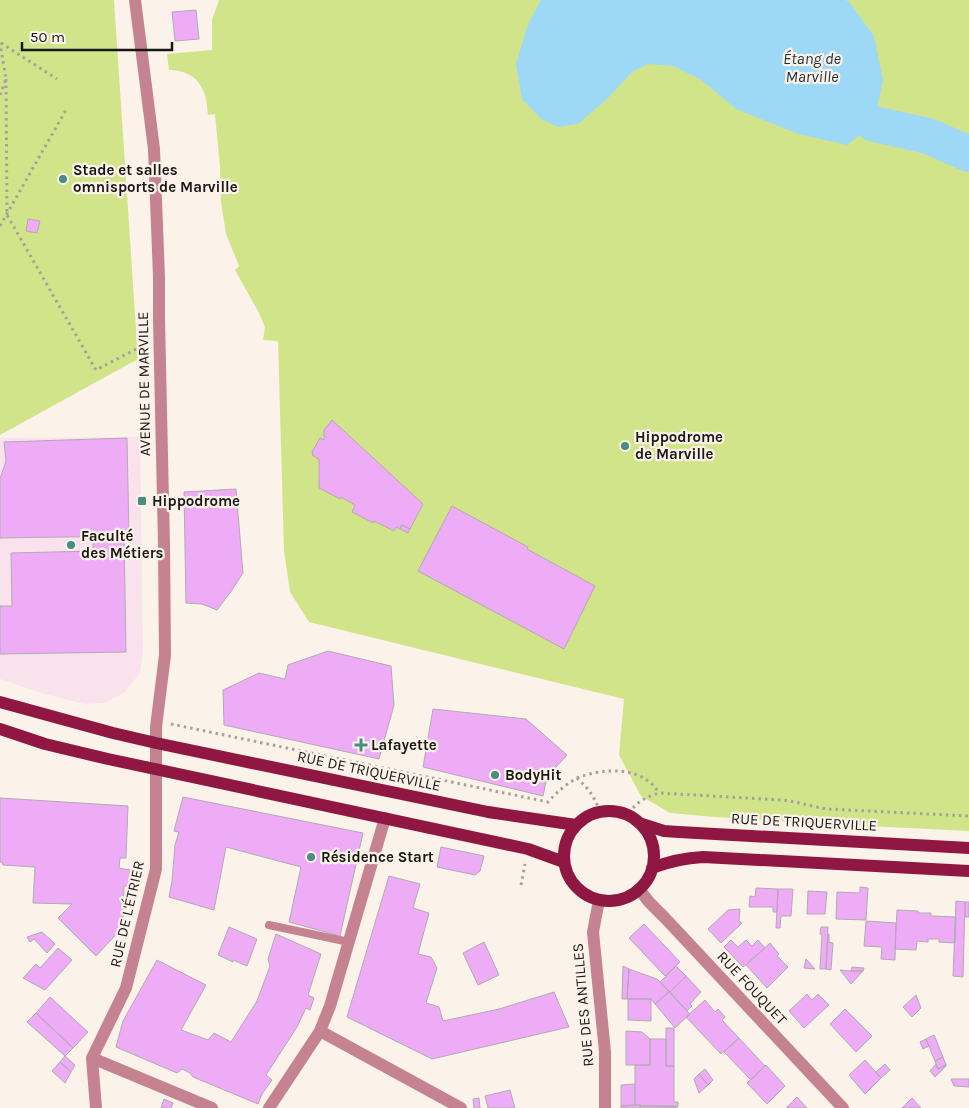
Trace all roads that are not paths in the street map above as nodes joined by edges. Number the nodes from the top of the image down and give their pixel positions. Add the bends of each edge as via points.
1 (135, 0) edge
2 (0, 702) edge
3 (0, 729) edge
4 (156, 743) junction
5 (156, 769) junction
6 (384, 818) junction
7 (639, 823) junction
8 (576, 824) junction
9 (969, 848) edge
10 (564, 862) junction
11 (652, 868) junction
12 (969, 871) edge
13 (639, 889) junction
14 (599, 900) junction
15 (269, 925) dead end
16 (349, 942) junction
17 (320, 1031) junction
18 (92, 1058) junction
19 (96, 1108) edge
20 (212, 1108) edge
21 (269, 1108) edge
22 (461, 1108) edge
23 (605, 1108) edge
24 (843, 1108) edge

1 - 4 street, AVENUE DE MARVILLE via 154,149 159,277 165,655
2 - 4 main road, RUE DE TRIQUERVILLE
3 - 5 main road via 46,744
4 - 5 street, AVENUE DE MARVILLE
4 - 8 main road, RUE DE TRIQUERVILLE via 488,812
5 - 6 main road
5 - 18 street, RUE DE L'ÉTRIER via 156,869 126,988
6 - 10 main road via 528,849
6 - 16 street
7 - 8 main road via 614,811 587,816
7 - 9 main road, RUE DE TRIQUERVILLE via 679,832
7 - 11 main road via 652,844
8 - 10 main road via 564,848
10 - 14 main road via 568,876 577,888
11 - 12 main road via 681,858 703,857
11 - 13 main road
13 - 14 main road via 615,900
13 - 24 street, RUE FOUQUET
14 - 23 street, RUE DES ANTILLES via 592,932 605,1052
15 - 16 lane
16 - 17 street
17 - 21 street
17 - 22 street
18 - 19 street
18 - 20 street

